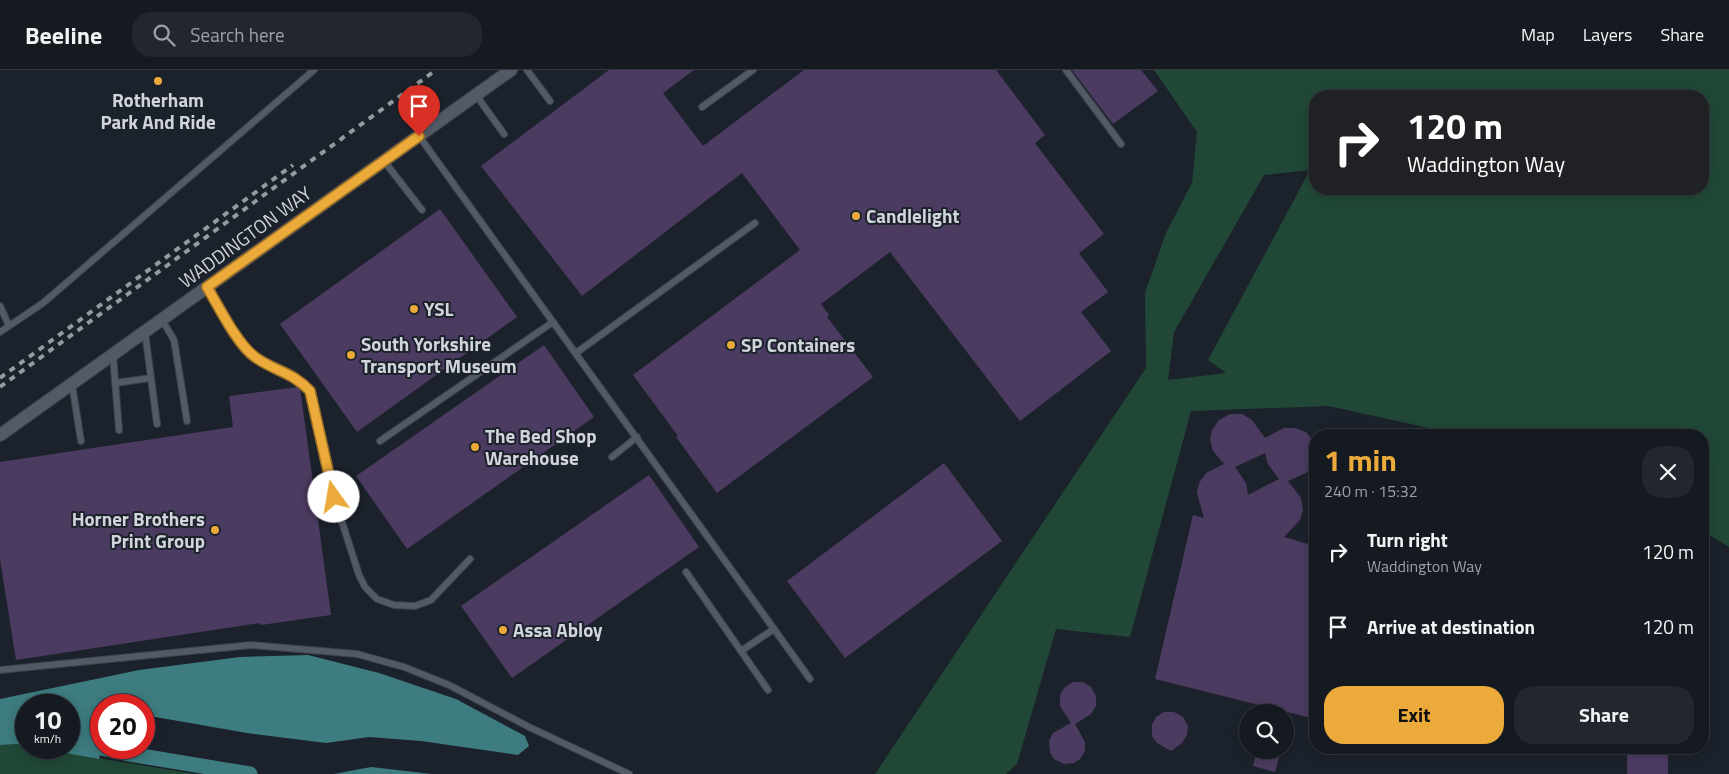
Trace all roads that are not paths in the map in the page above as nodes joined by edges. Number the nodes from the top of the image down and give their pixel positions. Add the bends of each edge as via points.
1 (314, 70) edge
2 (511, 70) edge
3 (527, 70) edge
4 (753, 70) edge
5 (1066, 70) edge
6 (476, 95) junction
7 (550, 101) dead end
8 (702, 107) dead end
9 (504, 134) dead end
10 (419, 136) junction
11 (1121, 144) dead end
12 (384, 161) junction
13 (422, 210) dead end
14 (755, 223) dead end
15 (207, 287) junction
16 (0, 306) edge
17 (162, 320) junction
18 (553, 322) junction
19 (9, 326) junction
20 (0, 332) edge
21 (145, 332) junction
22 (576, 353) junction
23 (113, 355) junction
24 (151, 378) junction
25 (72, 384) junction
26 (115, 384) junction
27 (187, 421) dead end
28 (157, 424) dead end
29 (120, 430) dead end
30 (0, 435) edge
31 (637, 437) junction
32 (81, 441) dead end
33 (380, 441) dead end
34 (612, 457) dead end
35 (470, 559) dead end
36 (686, 572) dead end
37 (774, 629) junction
38 (741, 651) junction
39 (0, 670) edge
40 (810, 679) dead end
41 (768, 690) dead end
42 (629, 774) edge

1 - 19 lane via 44,303
2 - 6 street, WADDINGTON WAY
3 - 7 lane
4 - 8 lane
5 - 11 lane
6 - 9 lane
6 - 10 street, WADDINGTON WAY
10 - 12 street, WADDINGTON WAY
10 - 18 lane
12 - 13 lane
12 - 15 street, WADDINGTON WAY
14 - 22 lane
15 - 17 street, WADDINGTON WAY
15 - 35 lane via 245,349 260,361 301,381 310,391 334,497 365,587 377,599 394,605 415,606 431,600
16 - 19 lane
17 - 21 street, WADDINGTON WAY
17 - 27 lane via 174,340
18 - 22 lane
18 - 33 lane
19 - 20 lane
21 - 23 street, WADDINGTON WAY
21 - 24 lane
22 - 31 lane
23 - 25 street, WADDINGTON WAY
23 - 26 lane
24 - 26 lane
24 - 28 lane
25 - 30 street, WADDINGTON WAY
25 - 32 lane
26 - 29 lane
31 - 34 lane
31 - 37 lane
36 - 38 lane
37 - 38 lane
37 - 40 lane
38 - 41 lane
39 - 42 lane via 252,645 357,654 404,667 449,685

